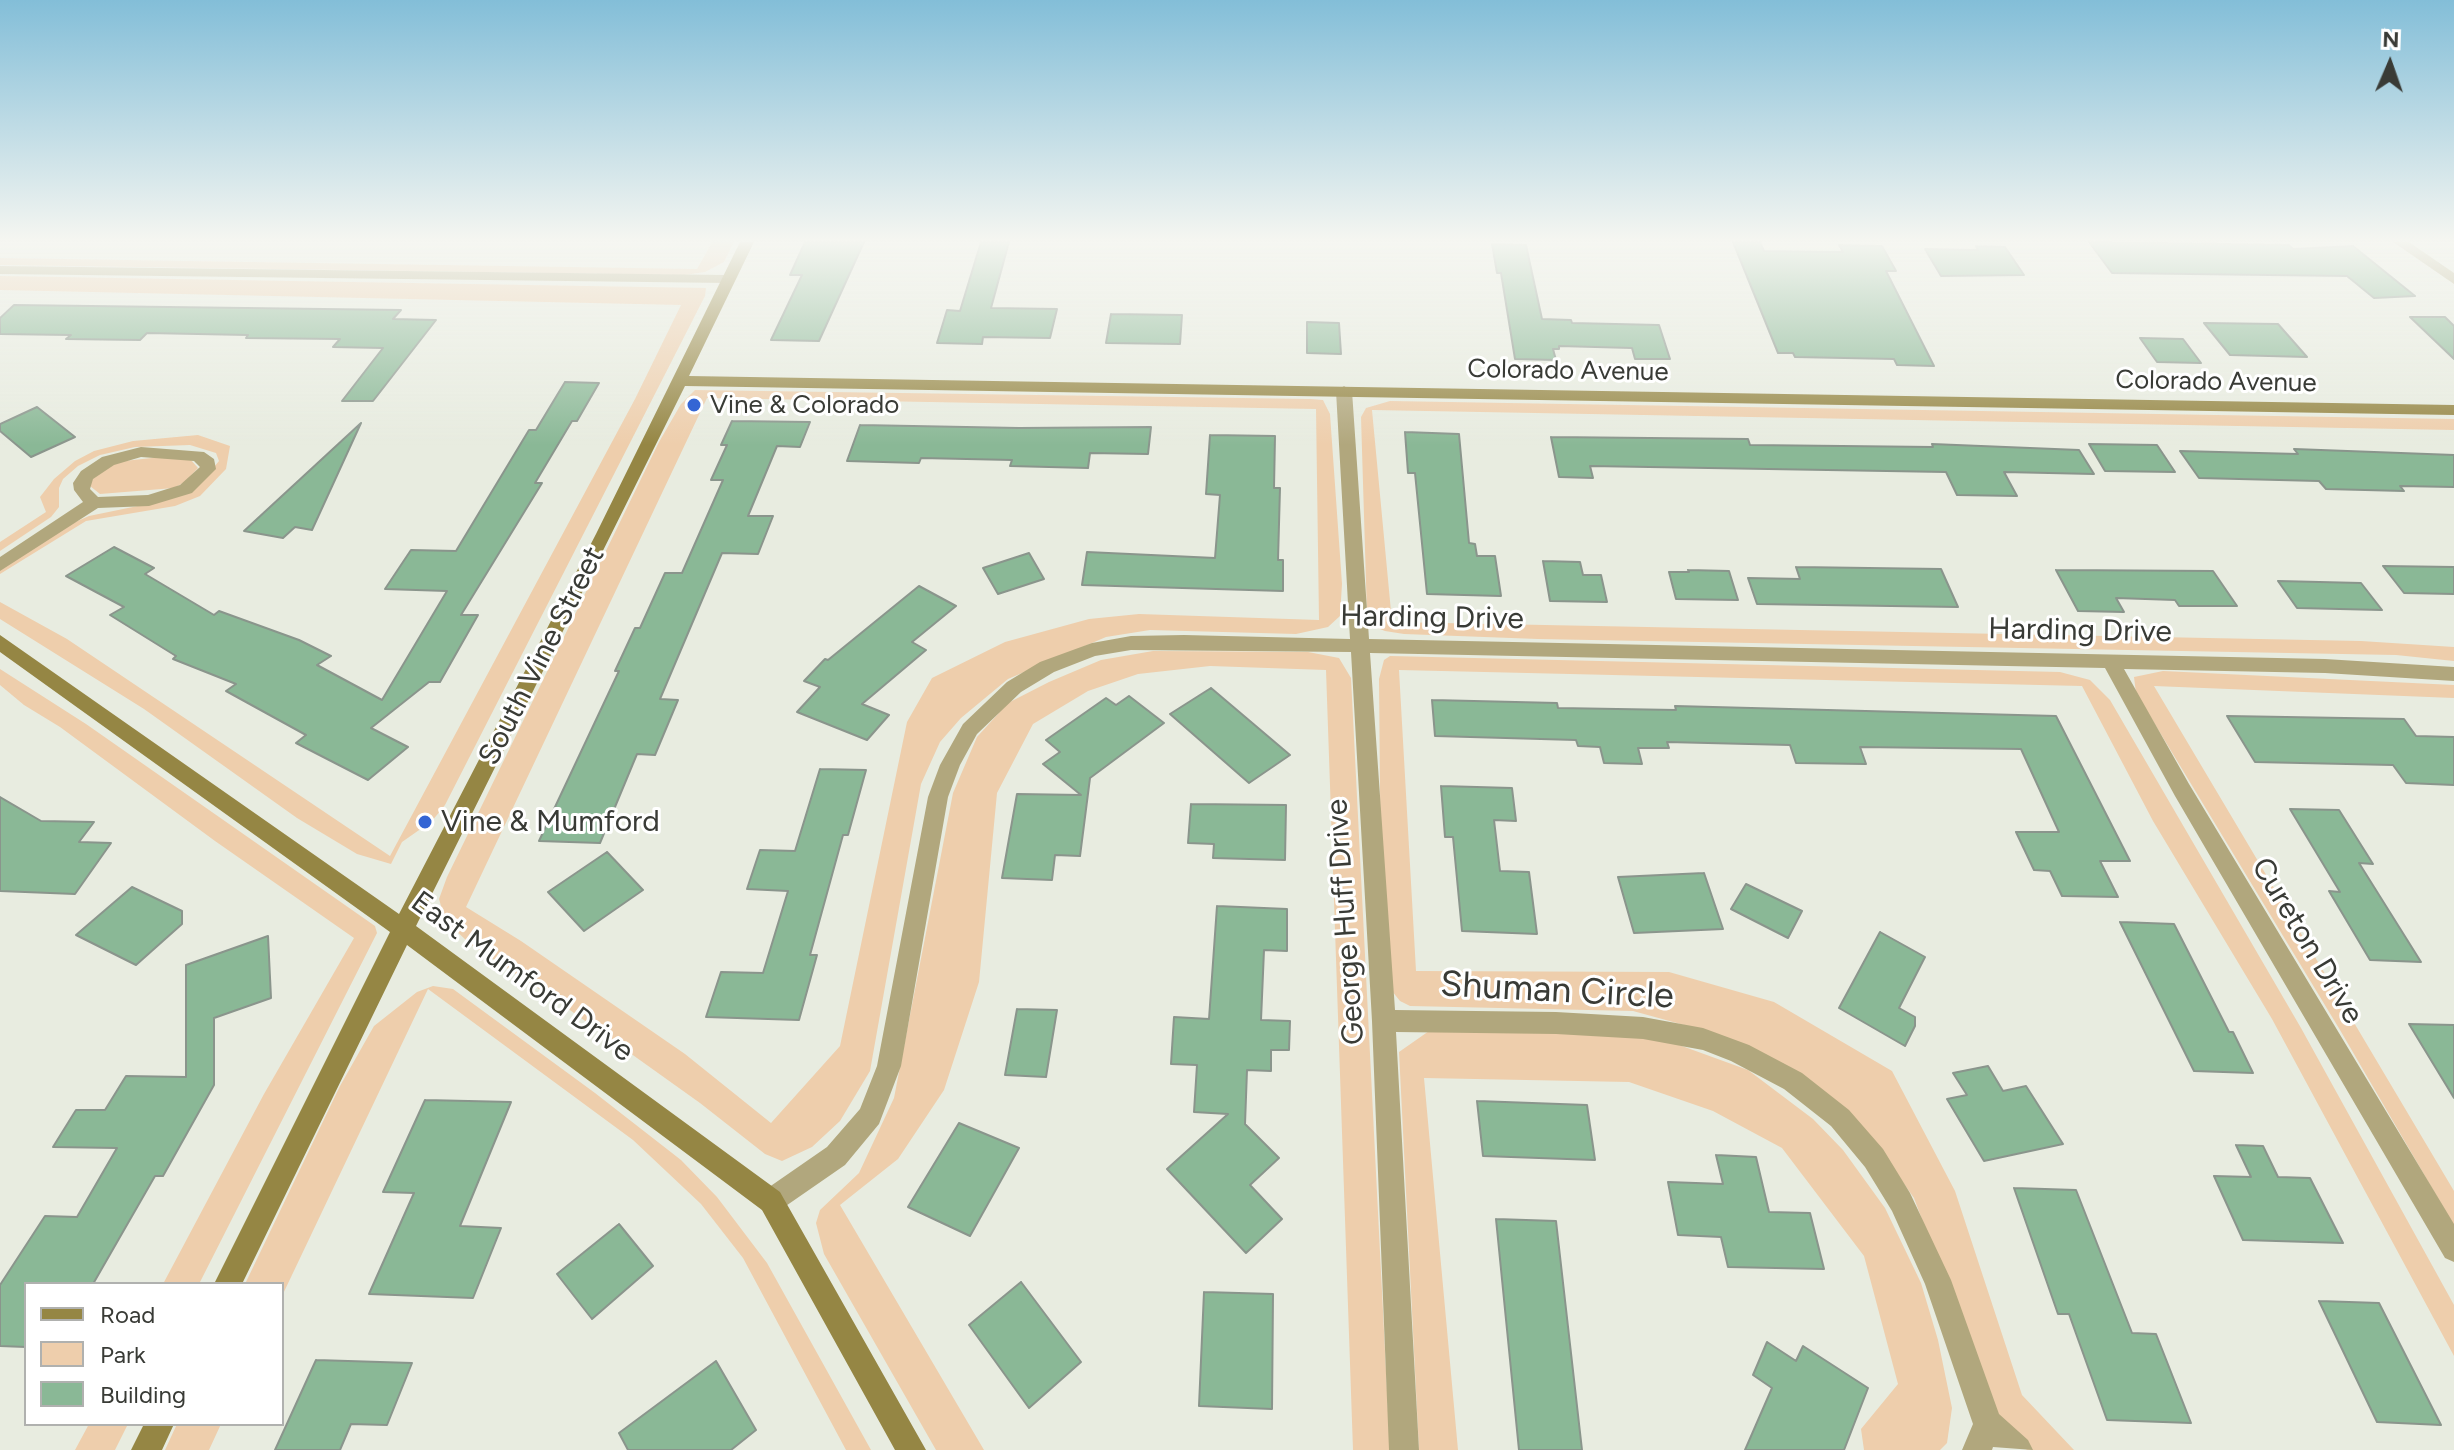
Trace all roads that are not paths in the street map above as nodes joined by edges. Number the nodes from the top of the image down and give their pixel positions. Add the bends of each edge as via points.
1 (714, 310) edge
2 (681, 381) junction
3 (1344, 391) junction
4 (2454, 410) edge
5 (94, 503) junction
6 (0, 565) edge
7 (0, 642) edge
8 (1360, 647) junction
9 (2111, 662) junction
10 (2454, 674) edge
11 (403, 929) junction
12 (1384, 1021) junction
13 (771, 1201) junction
14 (2454, 1249) edge
15 (229, 1282) edge
16 (158, 1426) edge
17 (1983, 1437) edge
18 (146, 1450) edge
19 (911, 1450) edge
20 (1404, 1450) edge
21 (2018, 1450) edge

1 - 2 street, South Vine Street
2 - 3 street, Colorado Avenue
2 - 11 street, South Vine Street
3 - 4 street, Colorado Avenue
3 - 8 street, George Huff Drive
5 - 5 street via 81,483 108,461 141,452 183,453 208,463 199,479 168,496
5 - 6 street
7 - 11 street, East Mumford Drive
8 - 9 street, Harding Drive
8 - 12 street, George Huff Drive
8 - 13 street, Harding Drive via 1131,643 1047,667 989,708 970,729 938,797 889,1066 870,1116 836,1156
9 - 10 street, Harding Drive
9 - 14 street, Cureton Drive
11 - 13 street, East Mumford Drive
11 - 15 street, South Vine Street
12 - 17 street, Shuman Circle via 1643,1028 1715,1044 1793,1081 1840,1118 1874,1158 1901,1202 1937,1280
12 - 20 street, George Huff Drive
13 - 19 street, East Mumford Drive
16 - 18 street
17 - 21 street, Shuman Circle

